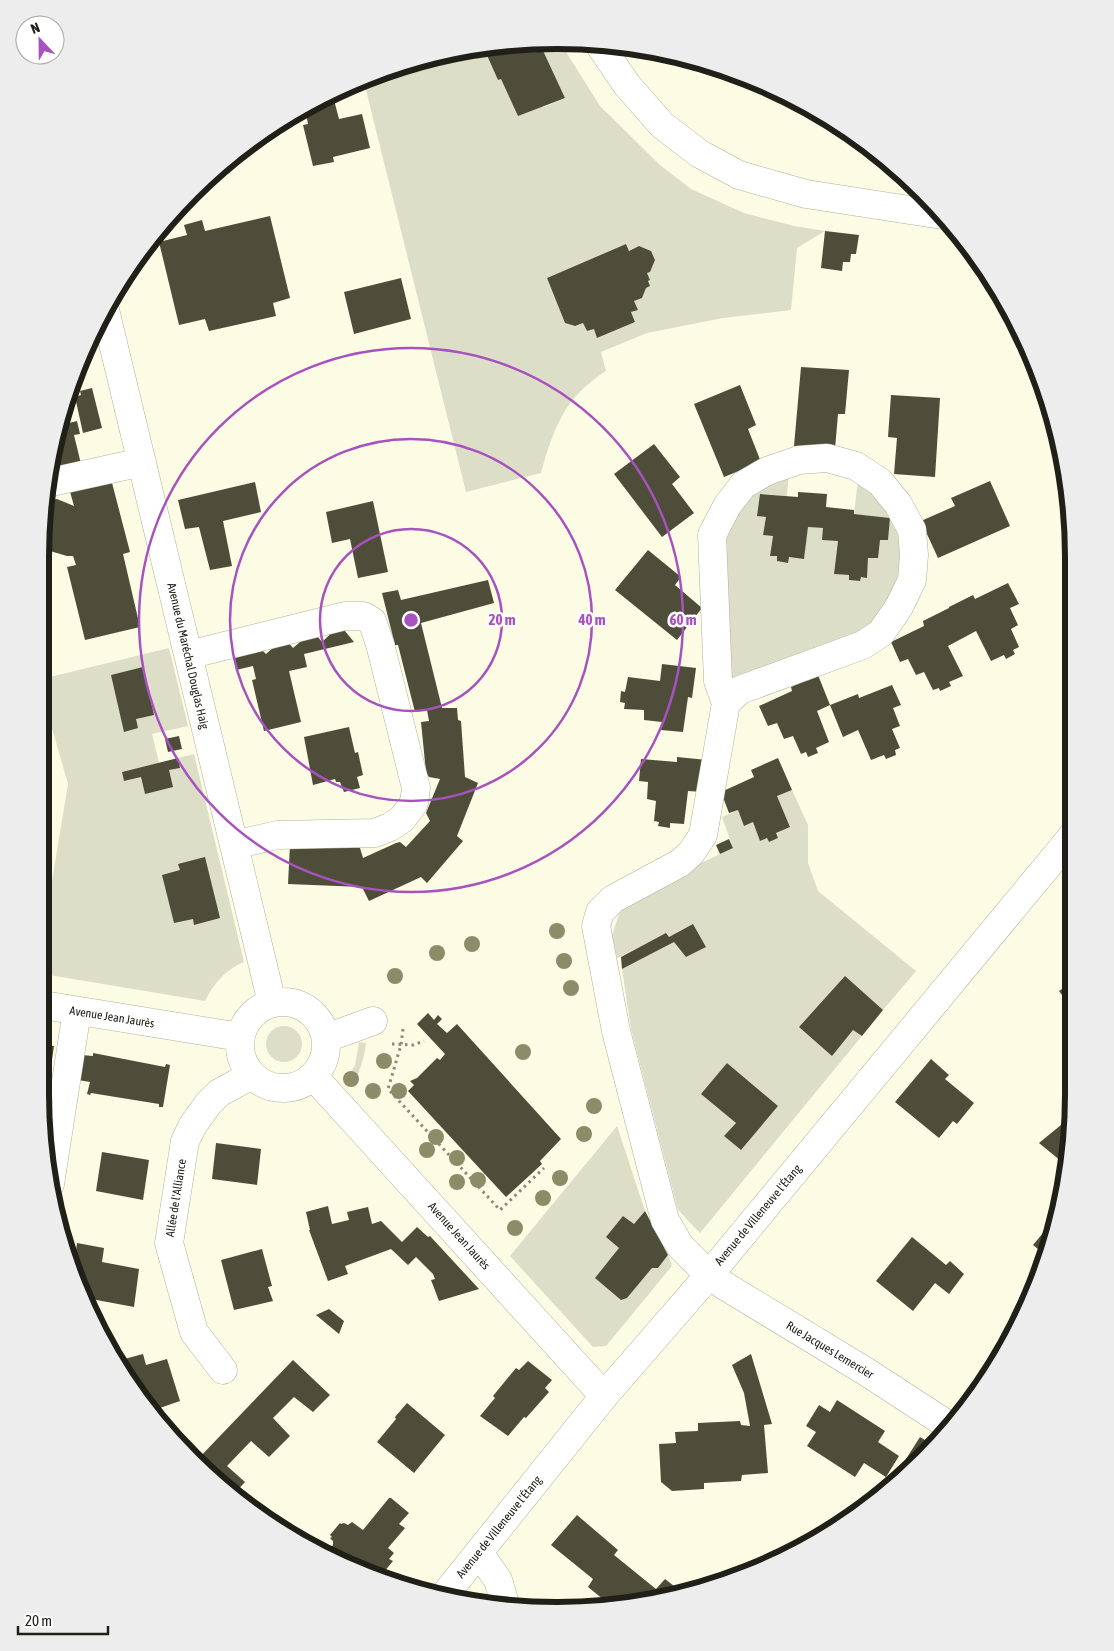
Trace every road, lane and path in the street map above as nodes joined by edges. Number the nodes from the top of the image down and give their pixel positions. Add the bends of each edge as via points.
1 (604, 51) edge
2 (931, 213) edge
3 (107, 320) edge
4 (142, 462) junction
5 (55, 481) edge
6 (188, 655) junction
7 (726, 703) junction
8 (234, 845) junction
9 (1065, 845) edge
10 (272, 1003) junction
11 (49, 1006) edge
12 (77, 1011) junction
13 (373, 1021) dead end
14 (403, 1027) dead end
15 (240, 1037) junction
16 (326, 1038) junction
17 (424, 1040) dead end
18 (389, 1044) dead end
19 (400, 1045) junction
20 (252, 1075) junction
21 (313, 1076) junction
22 (53, 1162) edge
23 (544, 1168) dead end
24 (709, 1275) junction
25 (223, 1370) dead end
26 (604, 1396) junction
27 (944, 1423) edge
28 (479, 1553) junction
29 (449, 1590) edge
30 (504, 1599) edge

1 - 2 street via 627,86 662,125 700,154 739,175 806,194
3 - 4 street, Avenue du Maréchal Douglas Haig
4 - 5 street
4 - 6 street, Avenue du Maréchal Douglas Haig
6 - 8 street, Avenue du Maréchal Douglas Haig
6 - 8 street via 345,616 363,616 372,621 416,788 414,802 402,819 375,833 277,834
7 - 7 street via 718,680 712,535 727,506 743,485 767,471 799,460 827,458 856,466 880,482 898,504 912,530 912,580 898,607 881,633 863,646 740,690
7 - 24 street, Rue Jacques Lemercier via 703,834 692,853 680,863 613,899 600,912 596,926 616,1031 665,1220 680,1246
8 - 10 street, Avenue du Maréchal Douglas Haig
9 - 24 street, Avenue de Villeneuve l'Étang
10 - 15 street via 260,1007 251,1016
10 - 16 street via 286,1001 312,1012
11 - 12 street, Avenue Jean Jaurès
12 - 15 street, Avenue Jean Jaurès
12 - 22 street
13 - 16 street
14 - 19 path
15 - 20 street via 244,1064
16 - 21 street via 326,1052
17 - 19 path
18 - 19 path
19 - 23 path via 388,1089 500,1210
20 - 21 street via 271,1087 282,1088 293,1087
20 - 25 street, Allée de l'Alliance via 219,1093 193,1124 186,1141 169,1243 194,1332
21 - 26 street, Avenue Jean Jaurès
24 - 26 street, Avenue de Villeneuve l'Étang
24 - 27 street, Rue Jacques Lemercier
26 - 28 street, Avenue de Villeneuve l'Étang
28 - 29 street, Avenue de Villeneuve l'Étang
28 - 30 street via 498,1580

